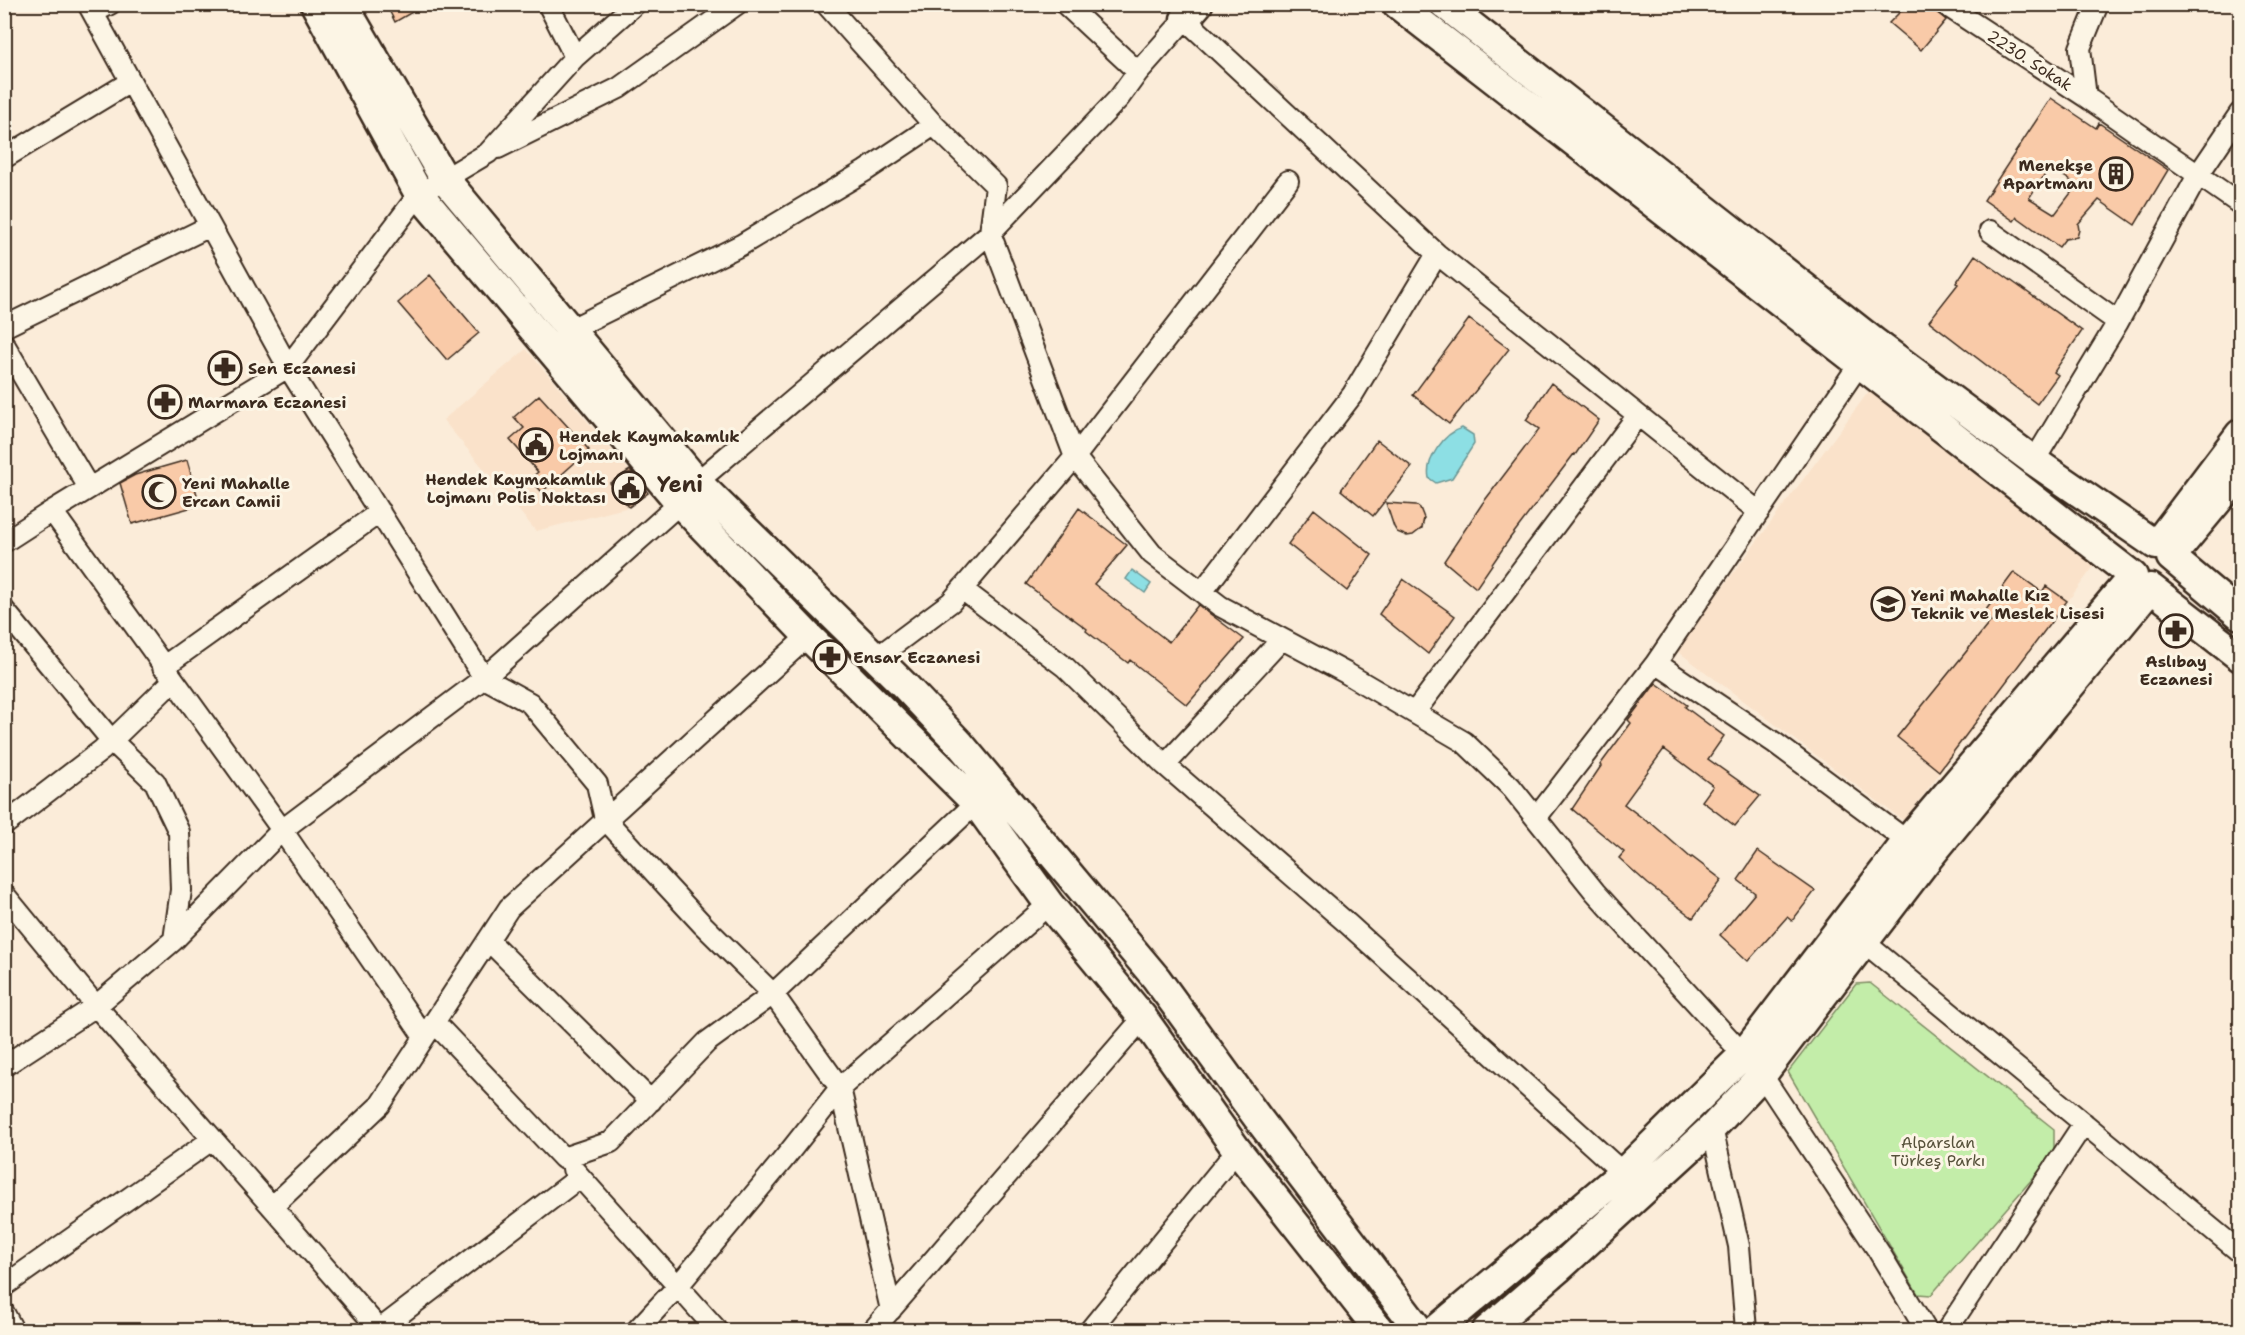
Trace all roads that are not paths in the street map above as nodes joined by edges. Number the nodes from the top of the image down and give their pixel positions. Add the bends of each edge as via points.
1 (315, 4) edge
2 (343, 4) edge
3 (548, 4) edge
4 (635, 4) edge
5 (737, 4) edge
6 (826, 4) edge
7 (1065, 4) edge
8 (1397, 4) edge
9 (1444, 4) edge
10 (1944, 4) edge
11 (2098, 4) edge
12 (97, 7) edge
13 (1192, 9) edge
14 (575, 57) junction
15 (1138, 72) junction
16 (130, 82) junction
17 (2086, 96) junction
18 (2241, 113) edge
19 (934, 125) junction
20 (488, 153) junction
21 (4, 158) edge
22 (2198, 175) junction
23 (444, 178) junction
24 (1288, 181) dead end
25 (419, 194) junction
26 (2241, 204) edge
27 (210, 226) junction
28 (1990, 231) dead end
29 (990, 233) junction
30 (1437, 254) junction
31 (2118, 322) junction
32 (4, 327) edge
33 (569, 330) junction
34 (4, 344) edge
35 (1860, 363) junction
36 (288, 367) junction
37 (1638, 415) junction
38 (2241, 434) edge
39 (1075, 457) junction
40 (2034, 460) junction
41 (2241, 474) edge
42 (89, 488) junction
43 (689, 492) junction
44 (52, 511) junction
45 (380, 512) junction
46 (1759, 512) junction
47 (4, 543) edge
48 (2163, 551) junction
49 (2142, 582) junction
50 (962, 589) junction
51 (1202, 592) junction
52 (4, 610) edge
53 (2241, 615) edge
54 (808, 636) junction
55 (1282, 639) junction
56 (2241, 657) edge
57 (876, 658) junction
58 (1656, 663) junction
59 (168, 674) junction
60 (484, 678) junction
61 (1414, 713) junction
62 (112, 741) junction
63 (1166, 765) junction
64 (976, 803) junction
65 (1536, 818) junction
66 (605, 819) junction
67 (4, 825) edge
68 (282, 830) junction
69 (1907, 841) junction
70 (4, 894) edge
71 (1049, 904) junction
72 (174, 940) junction
73 (488, 940) junction
74 (1864, 942) junction
75 (773, 994) junction
76 (96, 1006) junction
77 (1143, 1018) junction
78 (429, 1029) junction
79 (1753, 1065) junction
80 (4, 1066) edge
81 (840, 1088) junction
82 (651, 1101) junction
83 (2084, 1123) junction
84 (1712, 1128) junction
85 (213, 1139) junction
86 (1237, 1150) junction
87 (563, 1158) junction
88 (1623, 1173) junction
89 (580, 1177) junction
90 (272, 1207) junction
91 (2241, 1252) edge
92 (4, 1286) edge
93 (678, 1286) junction
94 (891, 1310) junction
95 (4, 1313) edge
96 (13, 1330) edge
97 (379, 1330) edge
98 (637, 1330) edge
99 (717, 1330) edge
100 (873, 1330) edge
101 (1090, 1330) edge
102 (1378, 1330) edge
103 (1419, 1330) edge
104 (1436, 1330) edge
105 (1487, 1330) edge
106 (1746, 1330) edge
107 (1926, 1330) edge
108 (1947, 1330) edge

1 - 25 main road
2 - 23 main road
3 - 14 street
4 - 14 street
5 - 20 street via 619,88
6 - 19 street
7 - 15 street
8 - 35 main road
9 - 40 main road via 1874,342
10 - 17 street, 2230. Sokak
11 - 17 street via 2080,48
12 - 16 street
13 - 15 street
13 - 30 street
14 - 20 street
15 - 29 street via 1119,98
16 - 21 street
16 - 27 street
17 - 22 street, 2230. Sokak
18 - 22 street
19 - 29 street via 996,186
19 - 33 street via 741,245
20 - 23 street
22 - 26 street, 2230. Sokak
22 - 31 street
23 - 25 street
23 - 33 main road
24 - 39 street
25 - 36 street
25 - 43 main road
27 - 32 street
27 - 36 street
28 - 31 street
29 - 39 street
29 - 43 street
30 - 37 street
30 - 51 street via 1353,394
31 - 40 street
33 - 43 main road
34 - 42 street
35 - 46 street
35 - 49 main road
36 - 42 street
36 - 45 street
37 - 46 street
37 - 61 street
38 - 48 main road
39 - 50 street
39 - 51 street via 1152,554
40 - 48 main road
41 - 48 main road
42 - 44 street
43 - 54 main road
43 - 57 main road
43 - 60 street
44 - 47 street
44 - 59 street
45 - 59 street
45 - 60 street
46 - 58 street
48 - 49 main road via 2173,564 2170,577 2158,586
48 - 49 main road via 2142,546 2132,555 2130,569
48 - 53 main road
49 - 56 main road
49 - 69 main road
49 - 74 main road
50 - 57 street via 951,602
50 - 63 street via 1065,667
51 - 55 street
52 - 62 street
54 - 64 main road
54 - 66 street
55 - 61 street
55 - 63 street
57 - 103 main road via 960,744 1155,978
58 - 65 street
58 - 69 street via 1775,743
59 - 62 street
59 - 68 street
60 - 66 street via 530,703 597,784
60 - 68 street
61 - 65 street via 1464,742
62 - 67 street
62 - 72 street via 155,782 179,831 181,890
63 - 88 street
64 - 71 main road
64 - 75 street
65 - 79 street via 1595,892
66 - 73 street via 509,908
66 - 75 street
68 - 72 street
68 - 78 street
69 - 79 main road
70 - 76 street
71 - 77 main road
71 - 81 street
72 - 76 street
73 - 78 street
73 - 82 street
74 - 79 main road
74 - 83 street
75 - 81 street
75 - 82 street via 707,1042
76 - 80 street
76 - 85 street
77 - 86 main road
77 - 94 street
78 - 87 street
78 - 90 street via 380,1104
79 - 84 main road
79 - 88 main road
79 - 107 street via 1879,1252
81 - 93 street
81 - 94 street
82 - 87 street via 611,1142
83 - 91 street
83 - 108 street
84 - 105 main road
84 - 106 street via 1739,1246
85 - 90 street
85 - 92 street
86 - 101 street
86 - 102 main road
87 - 89 street
88 - 104 main road
89 - 93 street
89 - 97 street
90 - 97 street
93 - 98 street
93 - 99 street
94 - 100 street
95 - 96 street

